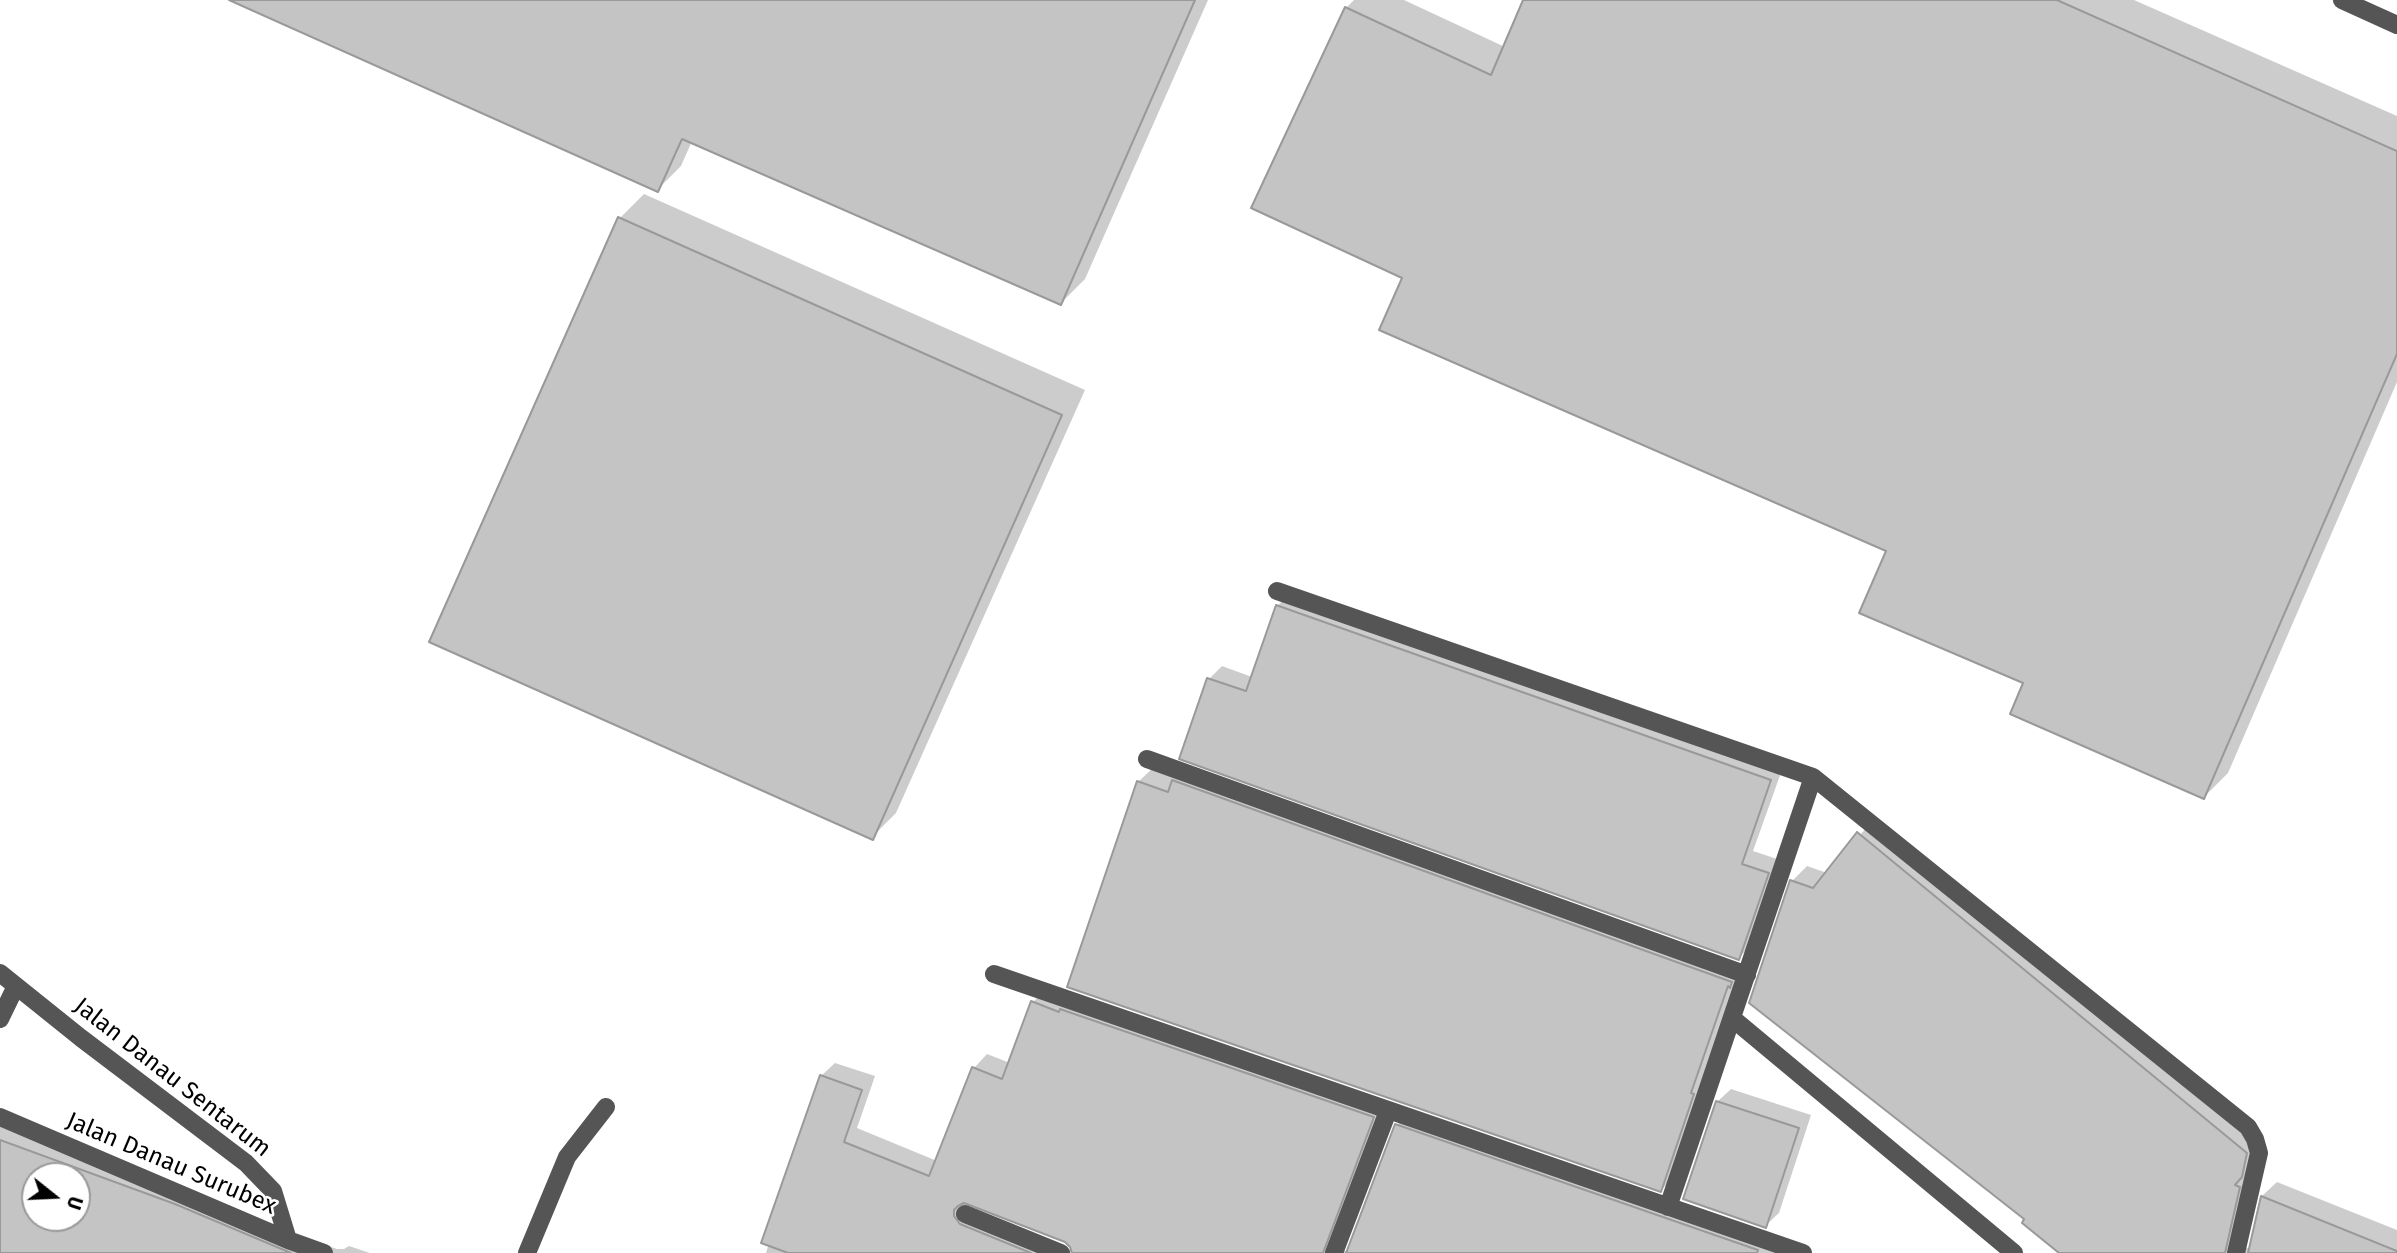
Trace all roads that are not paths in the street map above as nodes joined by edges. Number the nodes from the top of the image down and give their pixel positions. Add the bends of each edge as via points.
1 (2342, 0) edge
2 (2397, 25) edge
3 (1278, 591) dead end
4 (1147, 759) dead end
5 (1813, 777) junction
6 (0, 973) edge
7 (994, 974) dead end
8 (1747, 975) junction
9 (16, 986) junction
10 (1732, 1018) junction
11 (0, 1019) edge
12 (606, 1107) dead end
13 (1388, 1111) junction
14 (0, 1117) edge
15 (1668, 1207) junction
16 (965, 1214) dead end
17 (288, 1240) junction
18 (324, 1253) edge
19 (527, 1253) edge
20 (1061, 1253) edge
21 (1334, 1253) edge
22 (1803, 1253) edge
23 (2014, 1253) edge
24 (2236, 1253) edge

1 - 2 street
3 - 5 street
4 - 8 street
5 - 8 street
5 - 24 street via 2248,1127 2259,1153 2258,1166
6 - 9 street, Jalan Danau Sentarum
7 - 13 street
8 - 10 street
9 - 11 street
9 - 17 street, Jalan Danau Sentarum via 246,1163 273,1191
10 - 15 street
10 - 23 street
12 - 19 street via 567,1157
13 - 15 street
13 - 21 street
14 - 17 street, Jalan Danau Surubex
15 - 22 street
16 - 20 street
17 - 18 street, Jalan Danau Surubex

